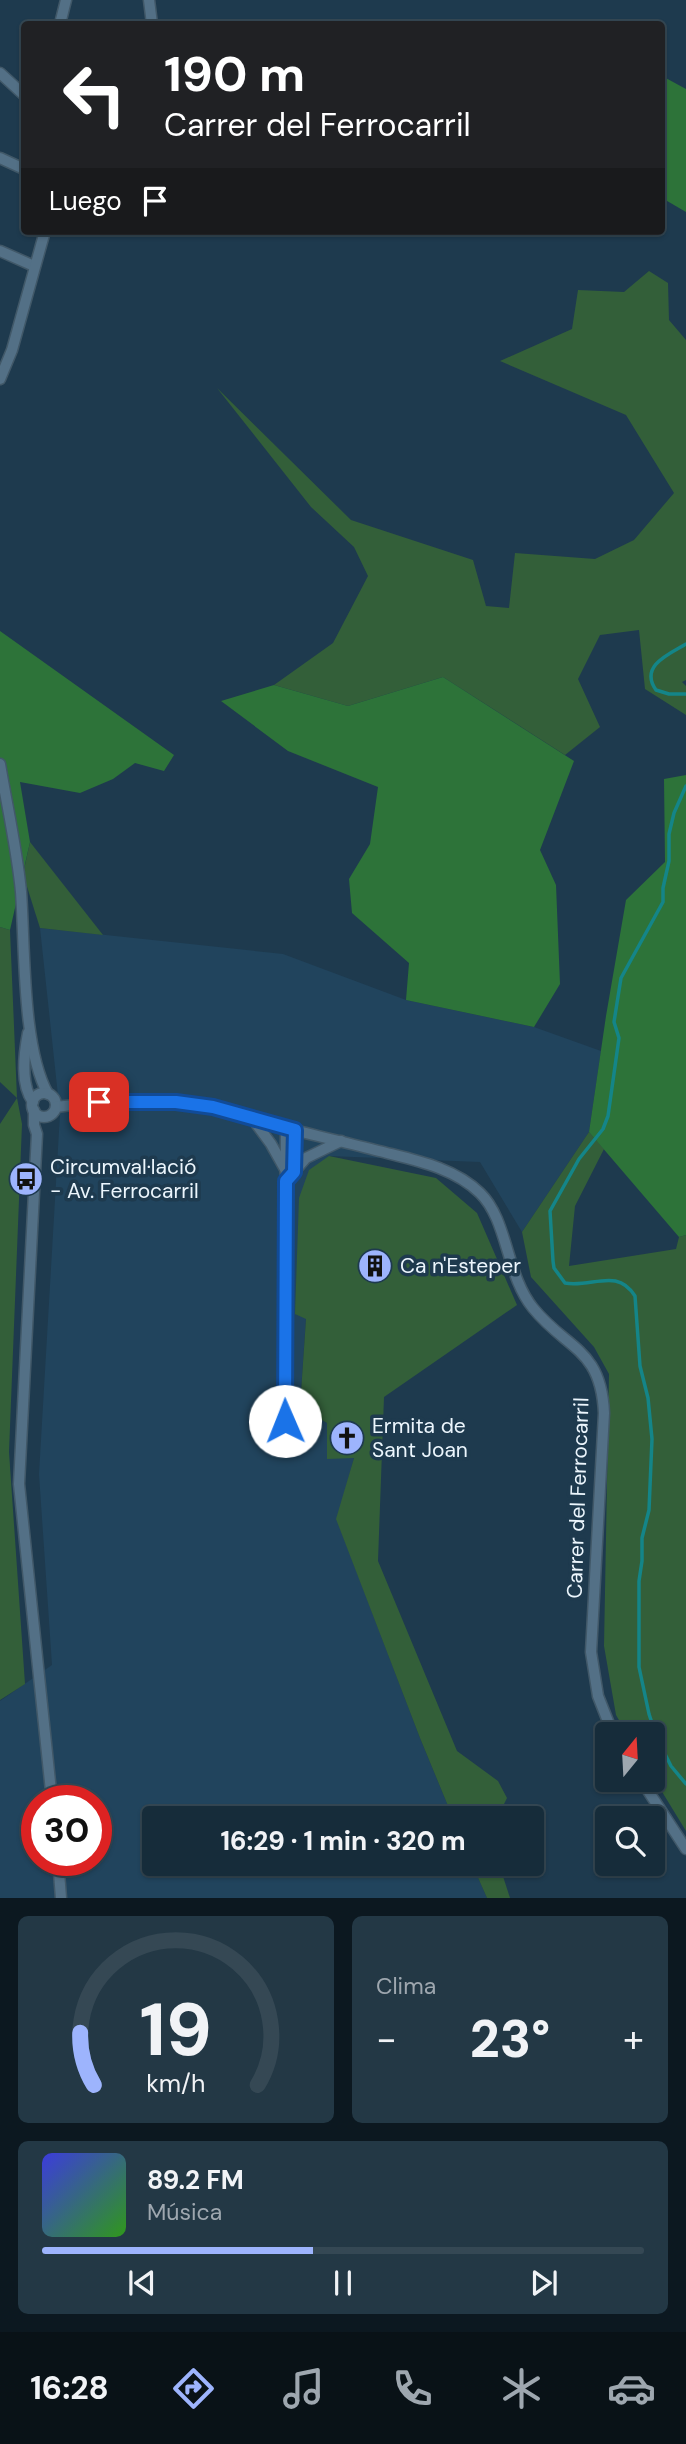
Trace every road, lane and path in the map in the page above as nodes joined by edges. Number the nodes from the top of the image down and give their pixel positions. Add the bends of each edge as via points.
1 (66, 0) edge
2 (149, 0) edge
3 (61, 21) edge
4 (152, 21) edge
5 (0, 73) edge
6 (21, 90) edge
7 (0, 158) edge
8 (21, 168) edge
9 (44, 235) edge
10 (0, 251) edge
11 (34, 266) junction
12 (1, 345) edge
13 (12, 350) junction
14 (0, 379) edge
15 (0, 764) edge
16 (30, 1023) junction
17 (51, 1103) junction
18 (33, 1106) junction
19 (252, 1118) junction
20 (290, 1129) junction
21 (37, 1134) junction
22 (341, 1142) junction
23 (289, 1175) junction
24 (294, 1438) dead end
25 (608, 1722) edge
26 (50, 1785) edge
27 (649, 1792) edge
28 (686, 1849) edge
29 (59, 1876) edge
30 (61, 1898) edge

1 - 3 street
2 - 4 street
5 - 6 street
7 - 8 street
9 - 11 street
10 - 11 street
11 - 13 street
12 - 13 street
13 - 14 street
15 - 16 street via 20,889
16 - 17 street via 40,1079
16 - 18 street via 24,1056
17 - 18 street via 39,1115
17 - 18 street via 38,1094
17 - 19 street, Carrer del Ferrocarril via 176,1102
17 - 21 street
18 - 21 street
19 - 20 street, Carrer del Ferrocarril
19 - 23 street
20 - 22 street, Carrer del Ferrocarril
20 - 23 street
21 - 26 street via 19,1484
22 - 23 street via 306,1158
22 - 25 street, Carrer del Ferrocarril via 437,1167 483,1195 527,1299 589,1359 599,1377 604,1413 591,1652 598,1696
23 - 24 street via 284,1409
27 - 28 street
29 - 30 street

